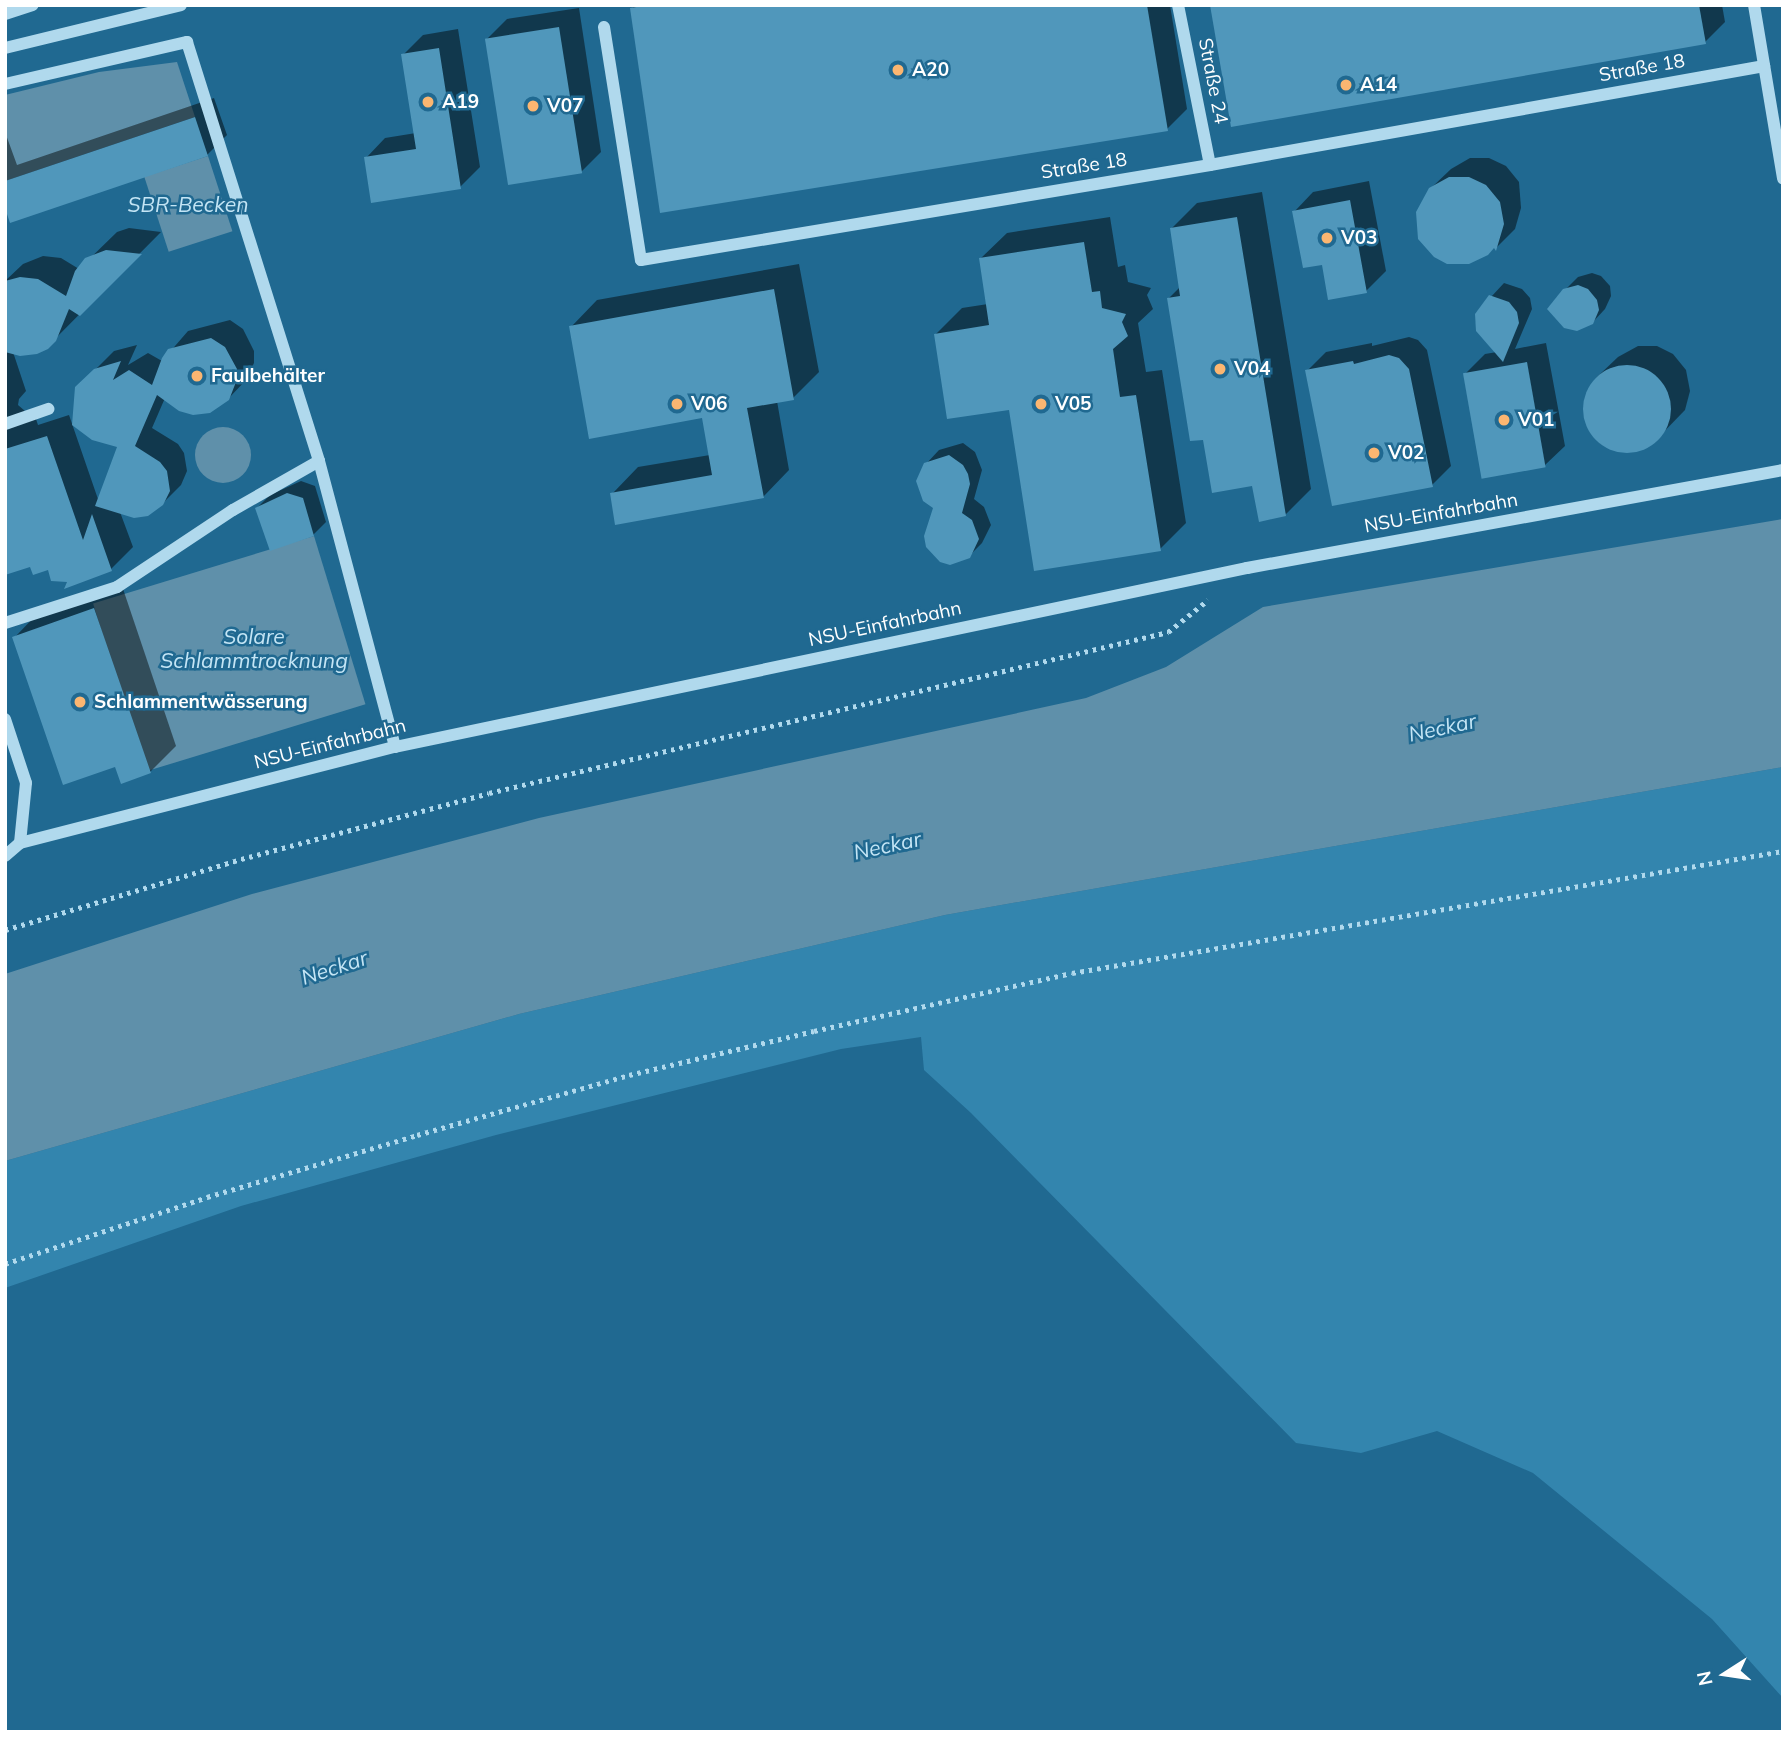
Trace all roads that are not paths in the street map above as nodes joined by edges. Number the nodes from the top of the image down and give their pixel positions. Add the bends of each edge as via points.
1 (33, 5) edge
2 (181, 5) edge
3 (1178, 5) edge
4 (1754, 5) edge
5 (5, 13) edge
6 (604, 27) dead end
7 (5, 48) edge
8 (1764, 66) junction
9 (5, 85) edge
10 (1210, 165) junction
11 (1783, 179) edge
12 (48, 409) dead end
13 (5, 424) edge
14 (318, 461) junction
15 (1783, 470) edge
16 (5, 623) edge
17 (5, 719) edge
18 (395, 747) junction
19 (20, 843) junction
20 (5, 856) edge

1 - 5 street
2 - 7 street
3 - 10 street, Straße 24
4 - 8 street
6 - 10 street, Straße 18 via 641,260
8 - 10 street, Straße 18
8 - 11 street
9 - 14 street via 187,42
12 - 13 street
14 - 16 street via 233,510 117,587
14 - 18 street
15 - 18 street, NSU-Einfahrbahn via 1247,568
17 - 19 street via 26,783
18 - 19 street, NSU-Einfahrbahn
19 - 20 street, NSU-Einfahrbahn

